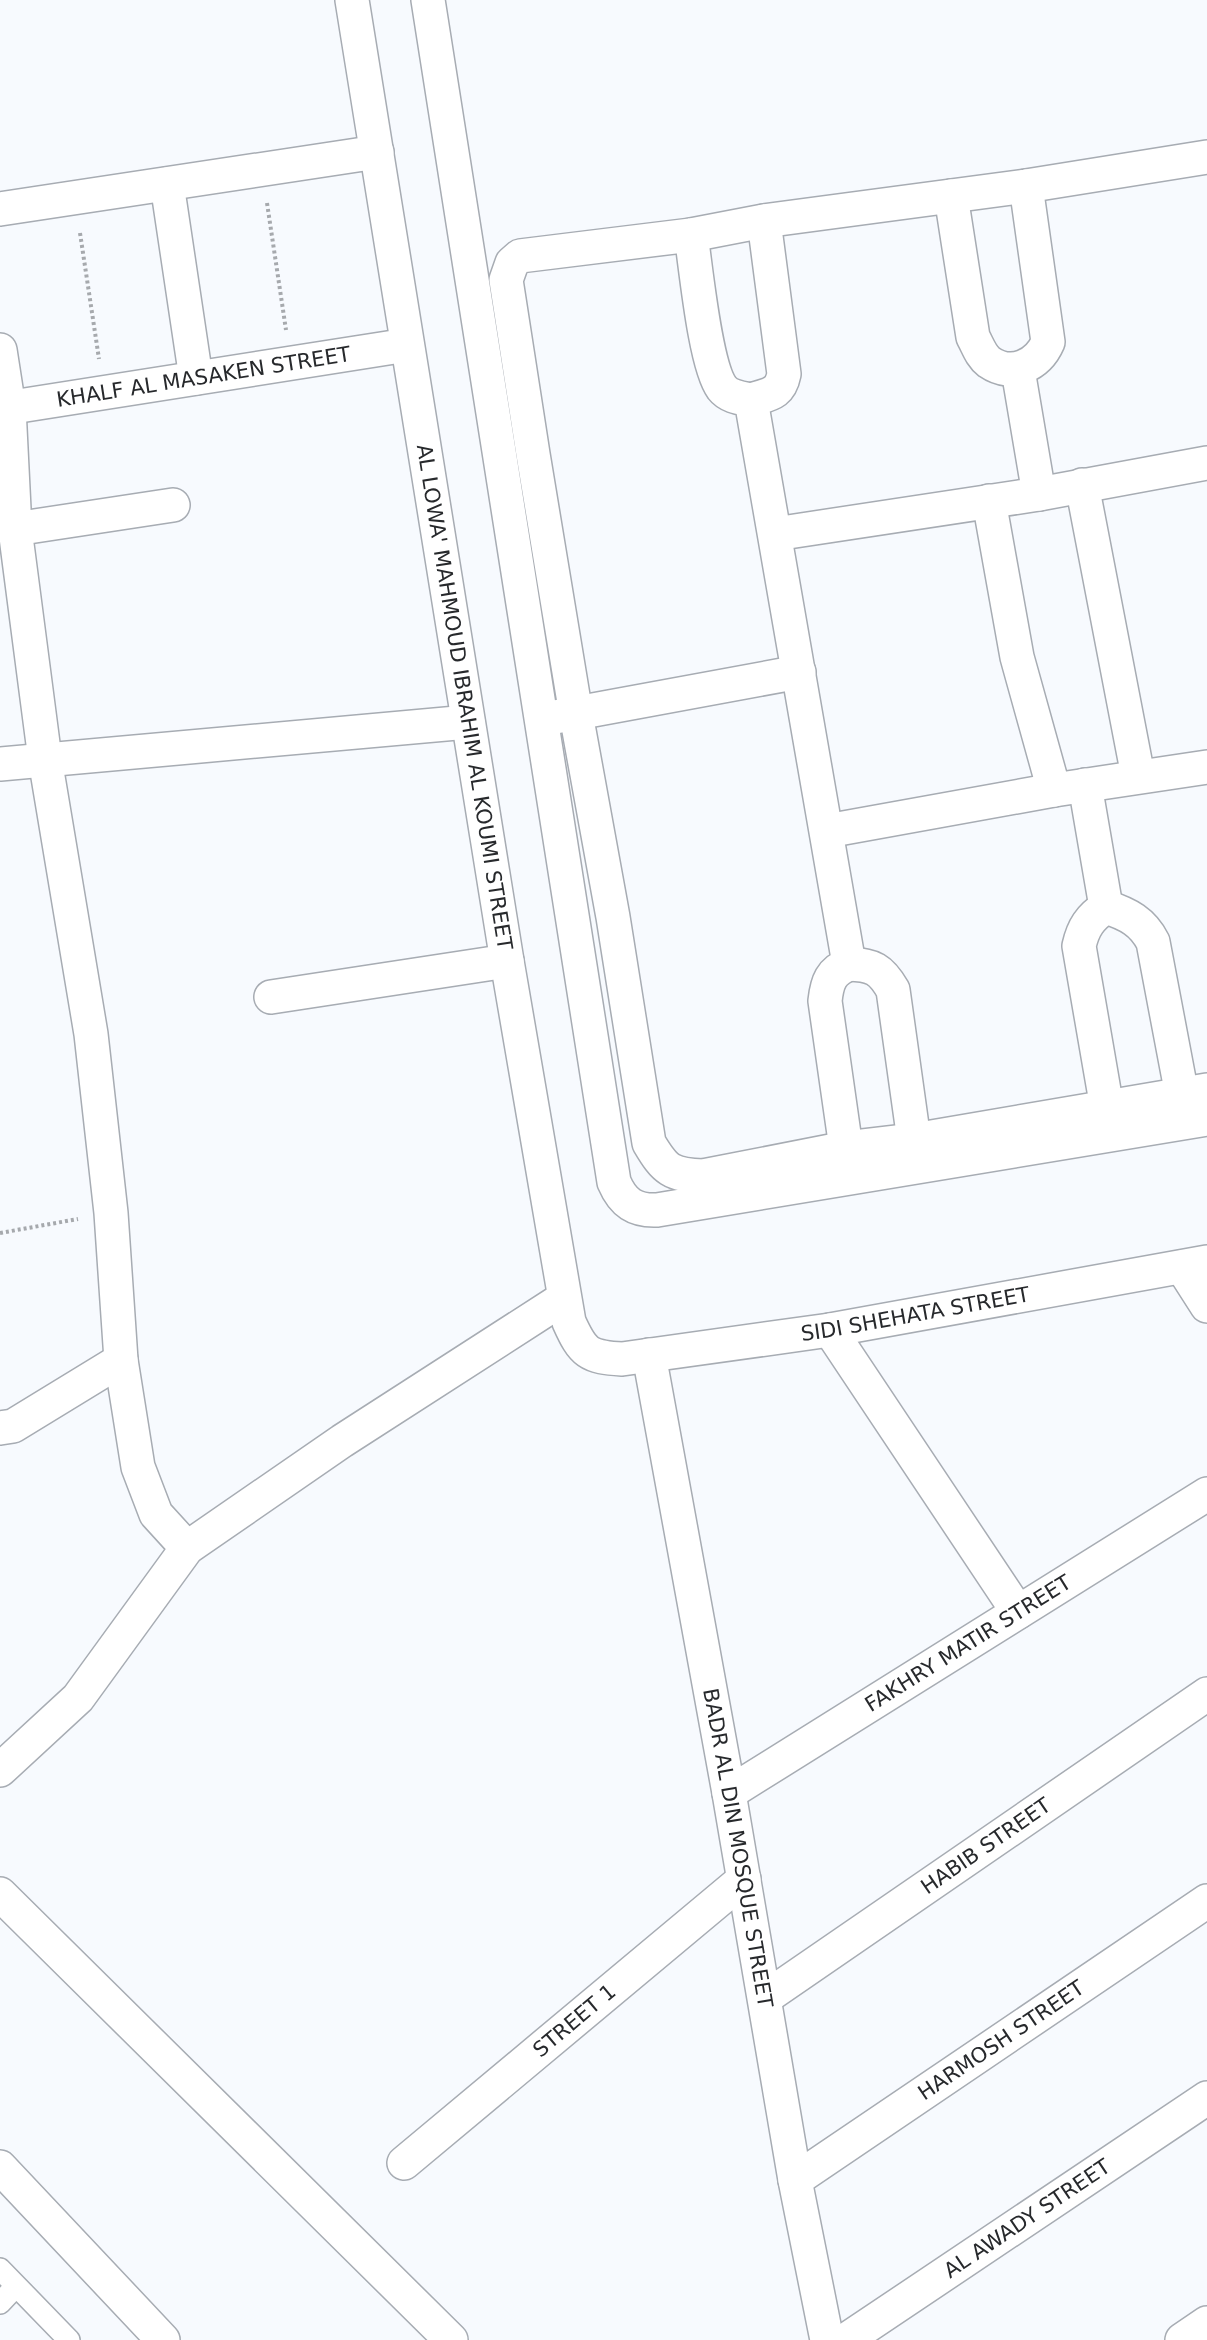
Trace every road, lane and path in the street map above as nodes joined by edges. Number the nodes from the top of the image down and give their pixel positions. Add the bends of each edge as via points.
1 (352, 0) edge
2 (428, 0) edge
3 (377, 152) junction
4 (1207, 158) edge
5 (262, 170) junction
6 (168, 184) junction
7 (1026, 186) junction
8 (951, 196) junction
9 (75, 198) junction
10 (0, 209) edge
11 (764, 221) junction
12 (691, 235) junction
13 (407, 345) junction
14 (0, 350) edge
15 (291, 363) junction
16 (1018, 370) junction
17 (196, 378) junction
18 (104, 392) junction
19 (751, 399) junction
20 (4, 408) edge
21 (1207, 463) edge
22 (1082, 485) junction
23 (1039, 494) junction
24 (989, 501) junction
25 (173, 505) dead end
26 (15, 529) junction
27 (775, 534) junction
28 (798, 672) junction
29 (576, 714) junction
30 (542, 720) junction
31 (468, 722) junction
32 (45, 759) junction
33 (0, 764) edge
34 (1207, 767) edge
35 (1138, 776) junction
36 (1085, 785) junction
37 (1054, 790) junction
38 (827, 831) junction
39 (1106, 907) junction
40 (507, 960) junction
41 (849, 964) junction
42 (271, 997) dead end
43 (1195, 1092) edge
44 (1107, 1108) junction
45 (1207, 1119) edge
46 (914, 1140) junction
47 (846, 1148) junction
48 (111, 1213) junction
49 (0, 1233) edge
50 (1195, 1265) edge
51 (564, 1298) junction
52 (1207, 1306) edge
53 (830, 1330) junction
54 (636, 1357) junction
55 (121, 1360) junction
56 (0, 1428) edge
57 (1207, 1494) edge
58 (187, 1548) junction
59 (1018, 1612) junction
60 (1207, 1694) edge
61 (0, 1770) edge
62 (729, 1793) junction
63 (744, 1879) junction
64 (0, 1894) edge
65 (1207, 1901) edge
66 (765, 1998) junction
67 (1207, 2098) edge
68 (404, 2163) dead end
69 (0, 2168) edge
70 (795, 2180) junction
71 (0, 2269) edge
72 (16, 2286) junction
73 (0, 2303) edge
74 (1207, 2322) edge
75 (828, 2338) edge
76 (69, 2340) edge
77 (163, 2340) edge
78 (451, 2340) edge
79 (1182, 2340) edge

1 - 3 street, AL LOWA' MAHMOUD IBRAHIM AL KOUMI STREET
2 - 30 street
3 - 5 street
3 - 13 street, AL LOWA' MAHMOUD IBRAHIM AL KOUMI STREET
4 - 7 street
5 - 6 street
5 - 15 path
6 - 9 street
6 - 17 street
7 - 8 street
7 - 16 street via 1048,342 1043,353
8 - 11 street
8 - 16 street via 974,337 988,361
9 - 10 street
9 - 18 path
11 - 12 street
11 - 19 street via 784,374 782,386
12 - 19 street via 715,376 723,390
12 - 29 street via 520,256 512,263 506,280
13 - 15 street, KHALF AL MASAKEN STREET
13 - 31 street, AL LOWA' MAHMOUD IBRAHIM AL KOUMI STREET
14 - 20 street
15 - 17 street, KHALF AL MASAKEN STREET
16 - 23 street
17 - 18 street, KHALF AL MASAKEN STREET
18 - 20 street, KHALF AL MASAKEN STREET
19 - 27 street
20 - 26 street
21 - 22 street
22 - 23 street
22 - 35 street
23 - 24 street
24 - 27 street
24 - 37 street via 1017,657
25 - 26 street
26 - 32 street
27 - 28 street
28 - 29 street
28 - 38 street
29 - 30 street
29 - 47 street via 649,1143 660,1161 681,1176 703,1176
30 - 45 street via 614,1182 630,1206 643,1211 657,1210
31 - 32 street
31 - 40 street, AL LOWA' MAHMOUD IBRAHIM AL KOUMI STREET
32 - 33 street
32 - 48 street via 91,1034
34 - 35 street
35 - 36 street
36 - 37 street
36 - 39 street
37 - 38 street
38 - 41 street
39 - 43 street via 1133,918 1147,929
39 - 44 street via 1086,925 1079,946
40 - 42 street
40 - 51 street, AL LOWA' MAHMOUD IBRAHIM AL KOUMI STREET
41 - 46 street via 877,969 893,990
41 - 47 street via 837,969 830,979 825,1001
43 - 44 street
44 - 46 street
46 - 47 street
48 - 49 path
48 - 55 street
50 - 52 street
50 - 53 street, SIDI SHEHATA STREET
51 - 54 street, AL LOWA' MAHMOUD IBRAHIM AL KOUMI STREET via 579,1344 598,1358
51 - 58 street via 342,1441
53 - 54 street, SIDI SHEHATA STREET
53 - 59 street
54 - 62 street, BADR AL DIN MOSQUE STREET
55 - 56 street via 13,1426
55 - 58 street via 138,1467 156,1514
57 - 59 street, FAKHRY MATIR STREET
58 - 61 street via 78,1698
59 - 62 street, FAKHRY MATIR STREET
60 - 66 street, HABIB STREET
62 - 63 street, BADR AL DIN MOSQUE STREET
63 - 66 street, BADR AL DIN MOSQUE STREET
63 - 68 street, STREET 1
64 - 78 street
65 - 70 street, HARMOSH STREET
66 - 70 street, BADR AL DIN MOSQUE STREET
67 - 75 street, AL AWADY STREET
69 - 77 street
70 - 75 street, BADR AL DIN MOSQUE STREET
71 - 72 lane
72 - 73 lane
72 - 76 lane
74 - 79 street

